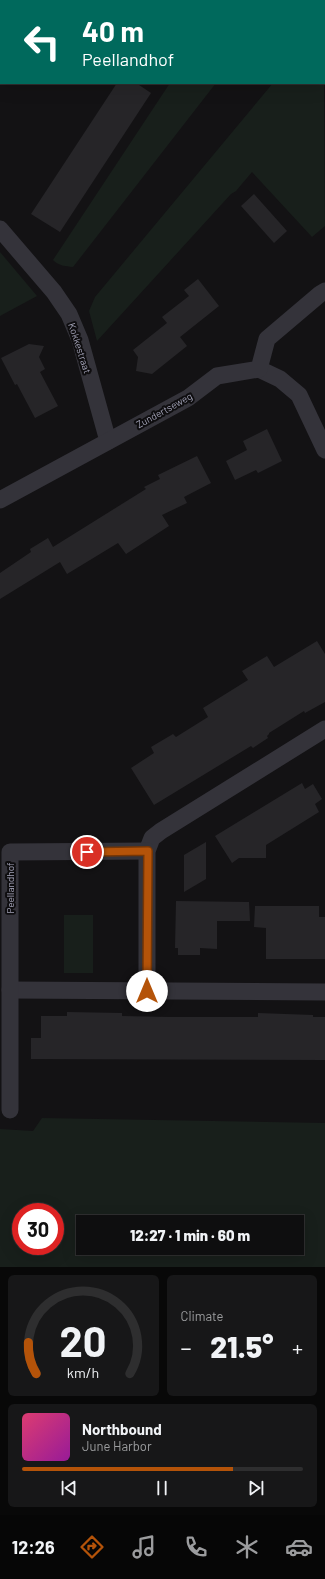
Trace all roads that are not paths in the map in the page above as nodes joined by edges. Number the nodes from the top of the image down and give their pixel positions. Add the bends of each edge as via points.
1 (0, 229) edge
2 (325, 291) edge
3 (259, 369) junction
4 (108, 441) junction
5 (325, 450) edge
6 (0, 500) edge
7 (324, 731) edge
8 (148, 851) junction
9 (10, 990) junction
10 (147, 991) junction
11 (325, 992) edge
12 (10, 1110) dead end

1 - 4 street, Kokkestraat via 54,292 69,314 80,340
2 - 3 street via 267,339
3 - 4 street, Zundertseweg via 217,376 188,398
3 - 5 street via 280,379 299,396
4 - 6 street, Zundertseweg
7 - 8 street via 161,831 152,838
8 - 9 street, Peellandhof via 10,852
8 - 10 street
9 - 10 street
9 - 12 street, Peellandhof
10 - 11 street

